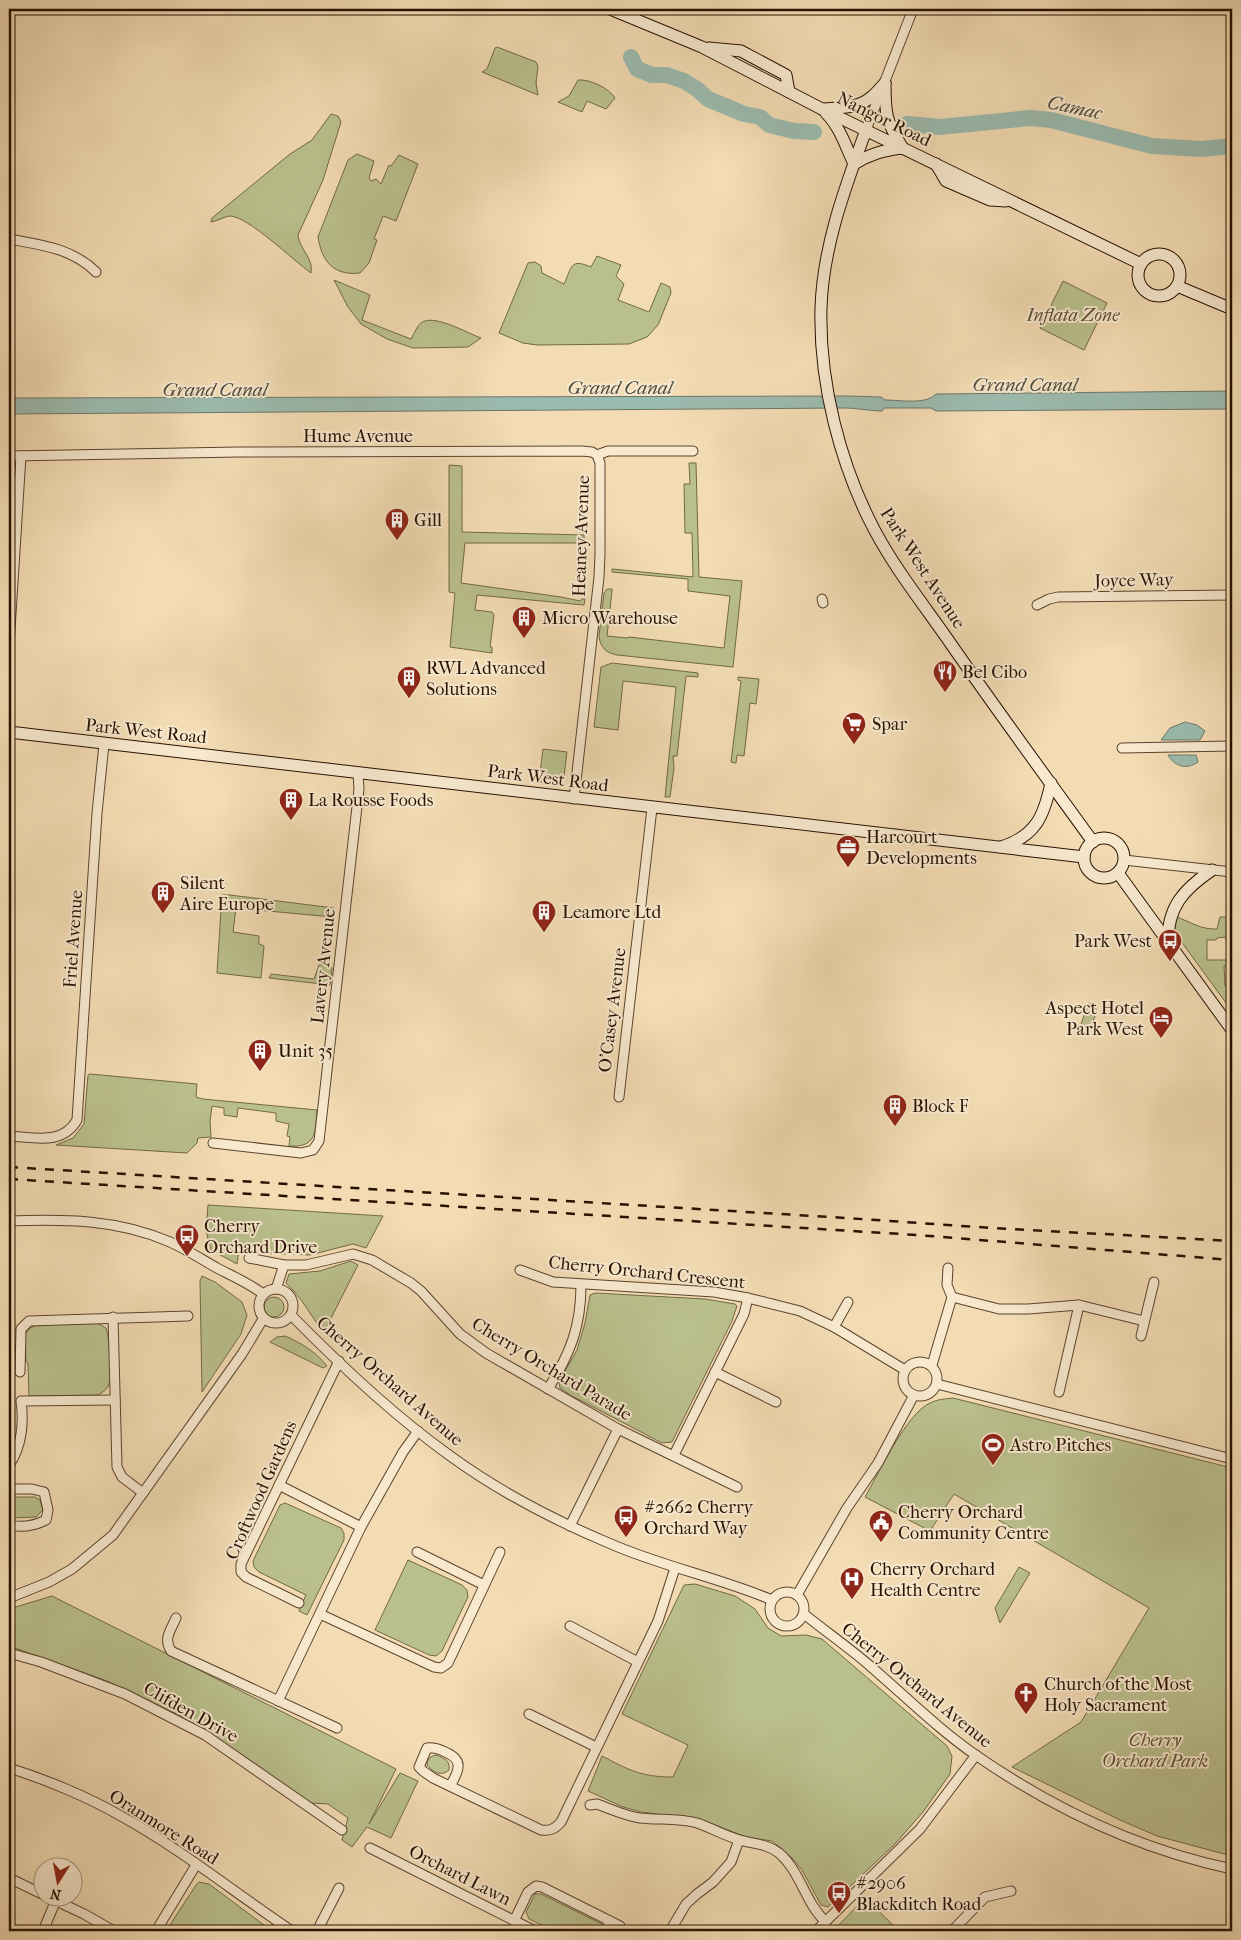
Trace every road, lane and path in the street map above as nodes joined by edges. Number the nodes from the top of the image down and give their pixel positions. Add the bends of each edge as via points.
1 (610, 9) edge
2 (913, 9) edge
3 (885, 83) junction
4 (822, 109) junction
5 (866, 130) junction
6 (903, 148) junction
7 (854, 164) junction
8 (9, 239) edge
9 (1141, 264) junction
10 (96, 272) dead end
11 (1177, 286) junction
12 (1232, 309) edge
13 (693, 450) dead end
14 (597, 455) junction
15 (9, 456) edge
16 (21, 456) junction
17 (1232, 594) edge
18 (1037, 605) dead end
19 (9, 645) edge
20 (9, 732) edge
21 (104, 744) junction
22 (1232, 746) edge
23 (1122, 748) dead end
24 (358, 774) junction
25 (1051, 783) junction
26 (574, 799) junction
27 (652, 808) junction
28 (1093, 842) junction
29 (1000, 848) junction
30 (1084, 857) junction
31 (1124, 860) junction
32 (1212, 870) junction
33 (1232, 872) edge
34 (1118, 873) junction
35 (1168, 943) junction
36 (1232, 1030) edge
37 (619, 1097) dead end
38 (9, 1136) edge
39 (213, 1144) dead end
40 (9, 1221) edge
41 (249, 1258) dead end
42 (284, 1265) junction
43 (948, 1268) dead end
44 (520, 1270) dead end
45 (1154, 1282) dead end
46 (581, 1285) junction
47 (276, 1289) junction
48 (263, 1294) junction
49 (748, 1298) junction
50 (952, 1298) junction
51 (848, 1302) dead end
52 (1079, 1305) junction
53 (291, 1315) junction
54 (188, 1316) dead end
55 (113, 1317) junction
56 (263, 1319) junction
57 (1144, 1321) junction
58 (834, 1327) junction
59 (1141, 1336) dead end
60 (339, 1361) junction
61 (932, 1365) junction
62 (905, 1370) junction
63 (20, 1372) dead end
64 (715, 1372) junction
65 (937, 1384) junction
66 (548, 1389) junction
67 (1059, 1392) dead end
68 (914, 1395) junction
69 (115, 1400) junction
70 (776, 1402) dead end
71 (618, 1428) junction
72 (418, 1432) junction
73 (674, 1455) junction
74 (1232, 1458) edge
75 (9, 1465) edge
76 (279, 1485) junction
77 (736, 1487) dead end
78 (9, 1489) edge
79 (143, 1493) junction
80 (9, 1525) edge
81 (570, 1526) junction
82 (360, 1527) junction
83 (417, 1552) dead end
84 (500, 1552) dead end
85 (675, 1568) junction
86 (484, 1586) junction
87 (797, 1595) junction
88 (9, 1598) edge
89 (772, 1600) junction
90 (299, 1603) dead end
91 (320, 1614) junction
92 (804, 1614) junction
93 (176, 1618) dead end
94 (570, 1626) dead end
95 (9, 1653) edge
96 (638, 1662) junction
97 (278, 1701) junction
98 (529, 1714) dead end
99 (337, 1728) dead end
100 (596, 1747) junction
101 (976, 1755) junction
102 (9, 1768) edge
103 (450, 1785) junction
104 (590, 1805) dead end
105 (342, 1830) dead end
106 (739, 1840) junction
107 (370, 1848) dead end
108 (196, 1865) junction
109 (1232, 1869) edge
110 (9, 1878) edge
111 (339, 1888) dead end
112 (32, 1889) edge
113 (1011, 1891) dead end
114 (50, 1908) edge
115 (70, 1908) edge
116 (514, 1921) junction
117 (610, 1921) junction
118 (826, 1922) junction
119 (620, 1926) dead end
120 (43, 1931) edge
121 (114, 1931) edge
122 (156, 1931) edge
123 (292, 1931) edge
124 (317, 1931) edge
125 (535, 1931) edge
126 (606, 1931) edge
127 (670, 1931) edge
128 (818, 1931) edge
129 (952, 1931) edge

1 - 4 street, Nangor Road via 702,47
2 - 3 street
3 - 4 street via 870,99 861,103
3 - 5 street
3 - 6 street via 885,112
4 - 5 street, Nangor Road
4 - 7 street via 832,118
5 - 6 street, Nangor Road
5 - 7 street, Park West Avenue
6 - 7 street via 883,150
6 - 9 street, Nangor Road via 936,164 946,181 990,200 1010,201
7 - 25 street, Park West Avenue via 840,202 826,261 821,306 825,371 835,426 848,470 875,531 896,565
8 - 10 street via 52,246 70,253
9 - 11 street via 1152,256 1166,256 1173,260 1180,272
9 - 11 street via 1138,277 1143,290 1149,294 1168,294
11 - 12 street
13 - 14 street, Hume Avenue via 608,451
14 - 16 street, Hume Avenue via 582,451
14 - 26 street, Heaney Avenue via 600,469 600,554
15 - 16 street, Hume Avenue
16 - 19 street
17 - 18 street, Joyce Way via 1058,597
20 - 21 street, Park West Road
21 - 24 street, Park West Road
21 - 38 street, Friel Avenue via 77,1120 68,1132 50,1138
22 - 23 street
24 - 26 street, Park West Road
24 - 39 street, Lavery Avenue via 318,1144 313,1150 301,1153
25 - 28 street, Park West Avenue
25 - 29 street via 1044,812 1034,827 1026,836
26 - 27 street, Park West Road
27 - 29 street, Park West Road
27 - 37 street, O'Casey Avenue
28 - 30 street
28 - 31 street via 1112,840 1121,848
29 - 30 street, Park West Road
30 - 34 street via 1093,875 1106,878
31 - 32 street
31 - 34 street
32 - 33 street
32 - 35 street via 1192,885 1177,903 1168,926
34 - 35 street
35 - 36 street
40 - 48 street via 76,1220 143,1232 182,1247
41 - 42 street, Cherry Orchard Parade
42 - 47 street
42 - 66 street, Cherry Orchard Parade via 306,1266 353,1254 372,1260 421,1291 469,1342
43 - 50 street via 947,1285
44 - 46 street, Cherry Orchard Crescent via 544,1280
45 - 57 street
46 - 49 street, Cherry Orchard Crescent via 714,1292
46 - 66 street via 574,1337 566,1359
47 - 48 street
47 - 53 street via 291,1298
48 - 56 street via 258,1306
49 - 58 street, Cherry Orchard Crescent via 800,1312
49 - 64 street via 744,1314
50 - 52 street via 999,1309
50 - 61 street
51 - 58 street
52 - 57 street
52 - 67 street
53 - 56 street via 279,1324
53 - 60 street, Cherry Orchard Avenue
54 - 55 street
55 - 63 street via 30,1321 21,1329
55 - 69 street
56 - 79 street via 242,1354
57 - 59 street
58 - 62 street, Cherry Orchard Crescent
60 - 72 street, Cherry Orchard Avenue
60 - 76 street, Croftwood Gardens
61 - 62 street via 917,1361
61 - 65 street via 937,1374
62 - 68 street via 905,1387
64 - 70 street
64 - 73 street
65 - 68 street via 930,1393
65 - 74 street
66 - 71 street, Cherry Orchard Parade
68 - 87 street via 878,1462 847,1508
69 - 75 street via 21,1401 23,1416 18,1449
69 - 79 street via 116,1467 122,1477
71 - 73 street, Cherry Orchard Parade
71 - 81 street
72 - 81 street, Cherry Orchard Avenue via 451,1457
72 - 82 street via 402,1452
73 - 77 street, Cherry Orchard Parade
76 - 82 street
76 - 90 street, Croftwood Gardens via 241,1564 241,1572
78 - 80 street via 44,1492 48,1510 46,1520 38,1524
79 - 88 street via 113,1535 94,1552 49,1582
81 - 85 street, Cherry Orchard Avenue
82 - 91 street
83 - 86 street
84 - 86 street
85 - 89 street, Cherry Orchard Avenue
85 - 96 street via 658,1621
86 - 91 street via 448,1663 441,1668
87 - 89 street via 785,1592
87 - 92 street via 802,1600
89 - 92 street via 772,1618 784,1626 798,1622
91 - 97 street
92 - 101 street, Cherry Orchard Avenue
93 - 97 street via 167,1638 172,1650
94 - 96 street
95 - 105 street, Clifden Drive via 125,1694 206,1735
96 - 100 street
97 - 99 street
98 - 100 street
100 - 103 street via 556,1828 541,1830
101 - 109 street, Cherry Orchard Avenue via 1042,1797 1114,1833
101 - 118 street via 920,1829
102 - 108 street, Oranmore Road via 121,1816
103 - 103 street via 422,1771 420,1766 427,1748 433,1747 457,1761 459,1766
104 - 106 street via 597,1804 638,1818 697,1823
106 - 118 street via 771,1848 781,1855 797,1876 817,1914
106 - 127 street via 731,1862 686,1904
107 - 116 street, Orchard Lawn
108 - 122 street
108 - 123 street, Oranmore Road
110 - 112 street
111 - 124 street
113 - 129 street via 986,1897
114 - 120 street
115 - 121 street
116 - 117 street via 528,1892 536,1886
116 - 125 street, Orchard Lawn
117 - 119 street
117 - 126 street
118 - 128 street

